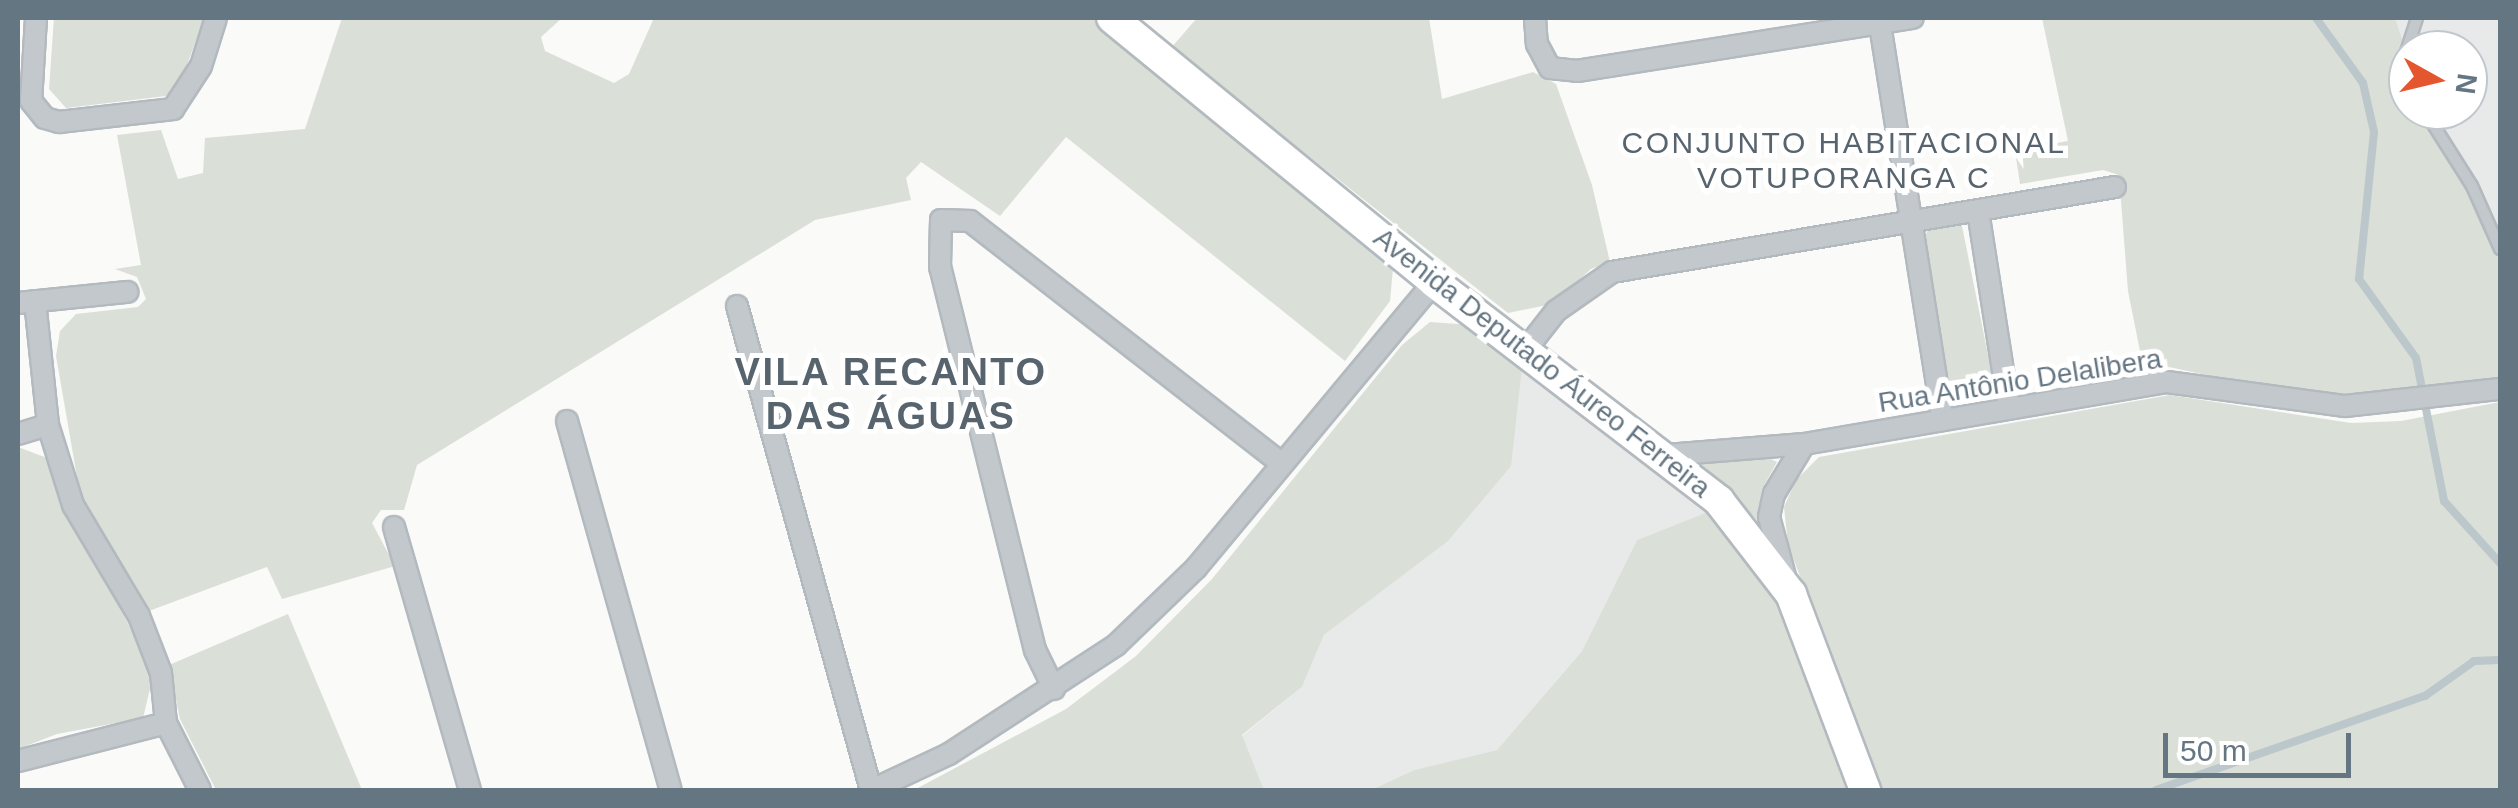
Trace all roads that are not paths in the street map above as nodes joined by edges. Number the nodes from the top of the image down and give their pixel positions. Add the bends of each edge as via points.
1 (36, 18) edge
2 (216, 18) edge
3 (1112, 18) edge
4 (1535, 18) edge
5 (1913, 18) edge
6 (1879, 20) edge
7 (2437, 130) edge
8 (2114, 187) dead end
9 (1978, 210) junction
10 (1913, 220) junction
11 (2500, 250) edge
12 (1434, 282) junction
13 (127, 292) dead end
14 (26, 302) edge
15 (737, 306) dead end
16 (1527, 348) junction
17 (2500, 390) edge
18 (2009, 408) junction
19 (1944, 420) junction
20 (567, 421) dead end
21 (48, 426) junction
22 (18, 434) edge
23 (1804, 444) junction
24 (1667, 455) junction
25 (1281, 463) junction
26 (394, 527) dead end
27 (1791, 594) junction
28 (1054, 689) junction
29 (166, 723) junction
30 (18, 761) edge
31 (200, 790) edge
32 (470, 790) edge
33 (671, 790) edge
34 (871, 790) edge
35 (1865, 790) edge

1 - 2 street via 31,101 59,122 159,114 183,99
3 - 12 main road, Avenida Deputado Áureo Ferreira
4 - 6 street via 1550,68 1577,71
5 - 6 street
6 - 10 street
7 - 11 lane via 2472,186
8 - 9 street
9 - 10 street
9 - 18 street
10 - 16 street via 1612,272 1556,311
10 - 19 street
12 - 16 main road, Avenida Deputado Áureo Ferreira
12 - 25 street
13 - 14 street
14 - 21 street
15 - 34 street
16 - 24 main road, Avenida Deputado Áureo Ferreira
17 - 18 street, Rua Antônio Delalibera via 2406,402 2279,400 2168,382
18 - 19 street, Rua Antônio Delalibera
19 - 23 street, Rua Antônio Delalibera
20 - 33 street
21 - 22 street
21 - 29 street via 73,504 139,616 162,673
23 - 24 street, Rua Antônio Delalibera
23 - 27 street via 1774,494 1769,517
24 - 27 main road, Avenida Deputado Áureo Ferreira via 1720,501
25 - 28 street via 1196,568 1116,645
25 - 28 street via 970,221 941,220 940,267 1035,650
26 - 32 street
27 - 35 main road, Avenida Deputado Áureo Ferreira
28 - 34 street via 949,754
29 - 30 street
29 - 31 street

